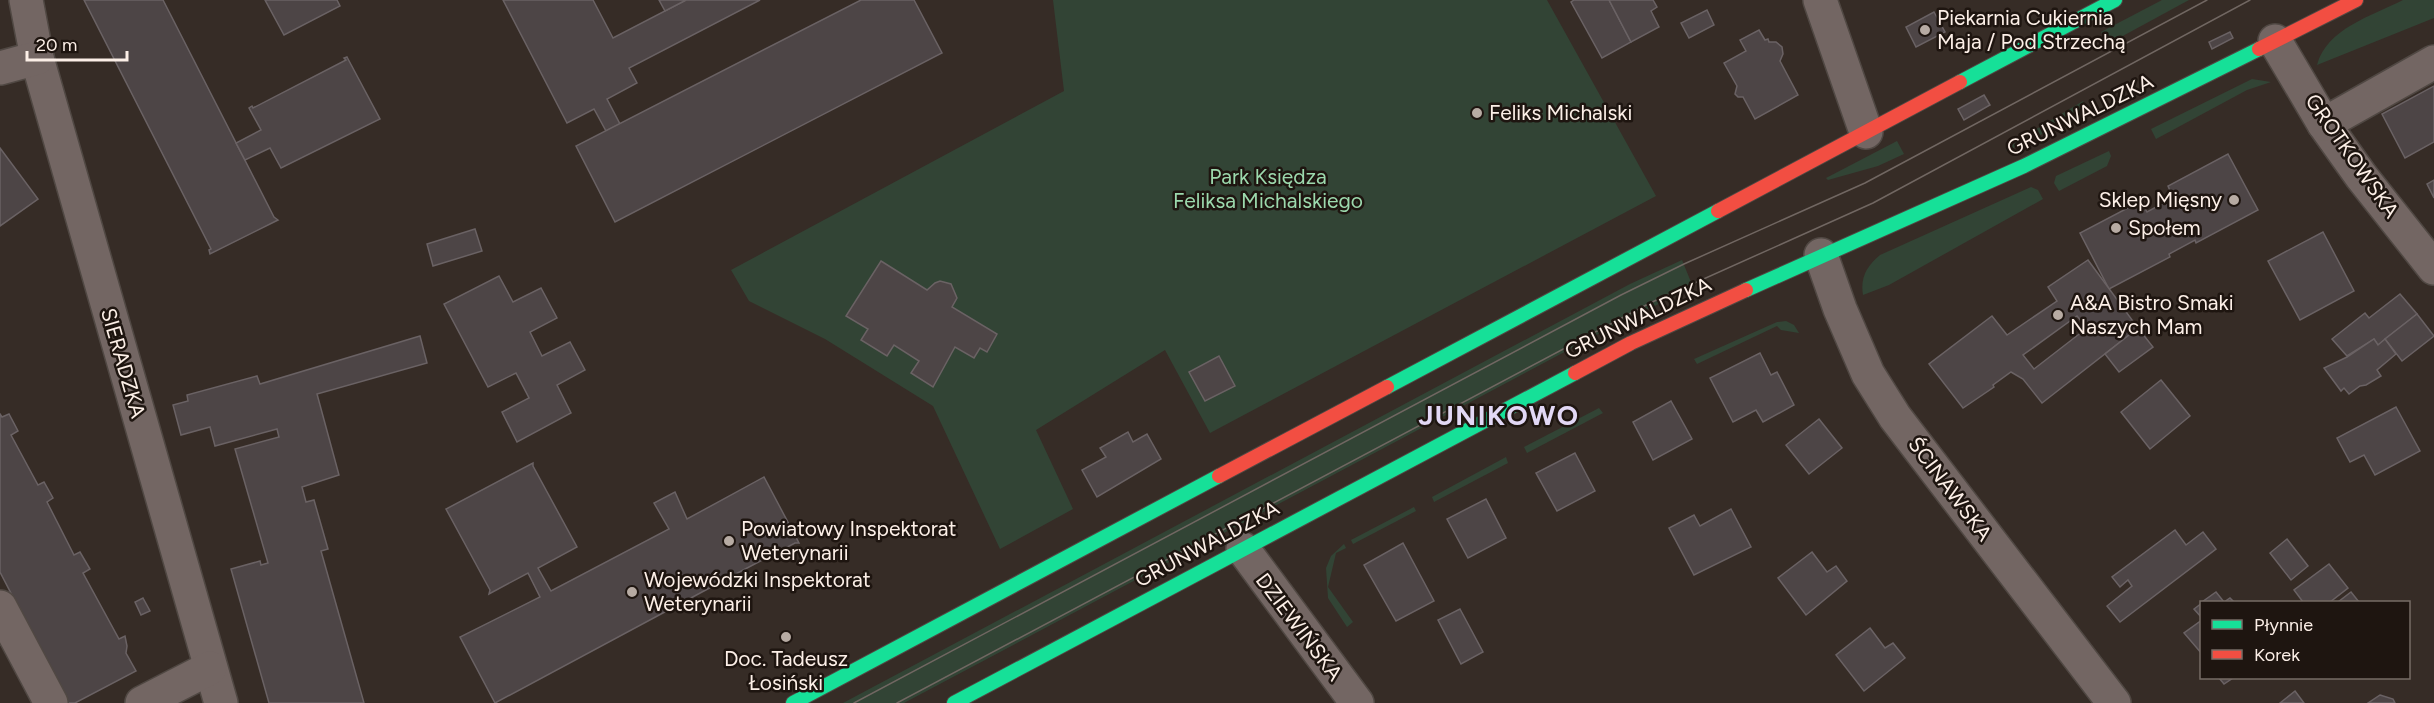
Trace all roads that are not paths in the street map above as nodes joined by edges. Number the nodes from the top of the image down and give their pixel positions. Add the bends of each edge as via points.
1 (26, 0) edge
2 (1820, 0) edge
3 (2115, 0) edge
4 (2356, 0) edge
5 (2275, 41) junction
6 (37, 58) junction
7 (2434, 63) edge
8 (0, 68) edge
9 (2324, 124) junction
10 (1866, 132) junction
11 (1821, 255) junction
12 (2434, 268) edge
13 (1243, 549) junction
14 (0, 607) edge
15 (210, 668) junction
16 (51, 703) edge
17 (142, 703) edge
18 (221, 703) edge
19 (793, 703) edge
20 (954, 703) edge
21 (1357, 703) edge
22 (2114, 703) edge

1 - 6 street, SIERADZKA
2 - 10 street
3 - 10 street
4 - 5 street, GRUNWALDZKA
5 - 9 street, GROTKOWSKA
5 - 11 street, GRUNWALDZKA via 2024,166
6 - 8 street
6 - 15 street, SIERADZKA
7 - 9 street
9 - 12 street, GROTKOWSKA
10 - 19 street
11 - 13 street, GRUNWALDZKA via 1631,343
11 - 22 street, ŚCINAWSKA via 1872,383
13 - 20 street, GRUNWALDZKA
13 - 21 street, DZIEWIŃSKA
14 - 16 street
15 - 17 street
15 - 18 street, SIERADZKA

